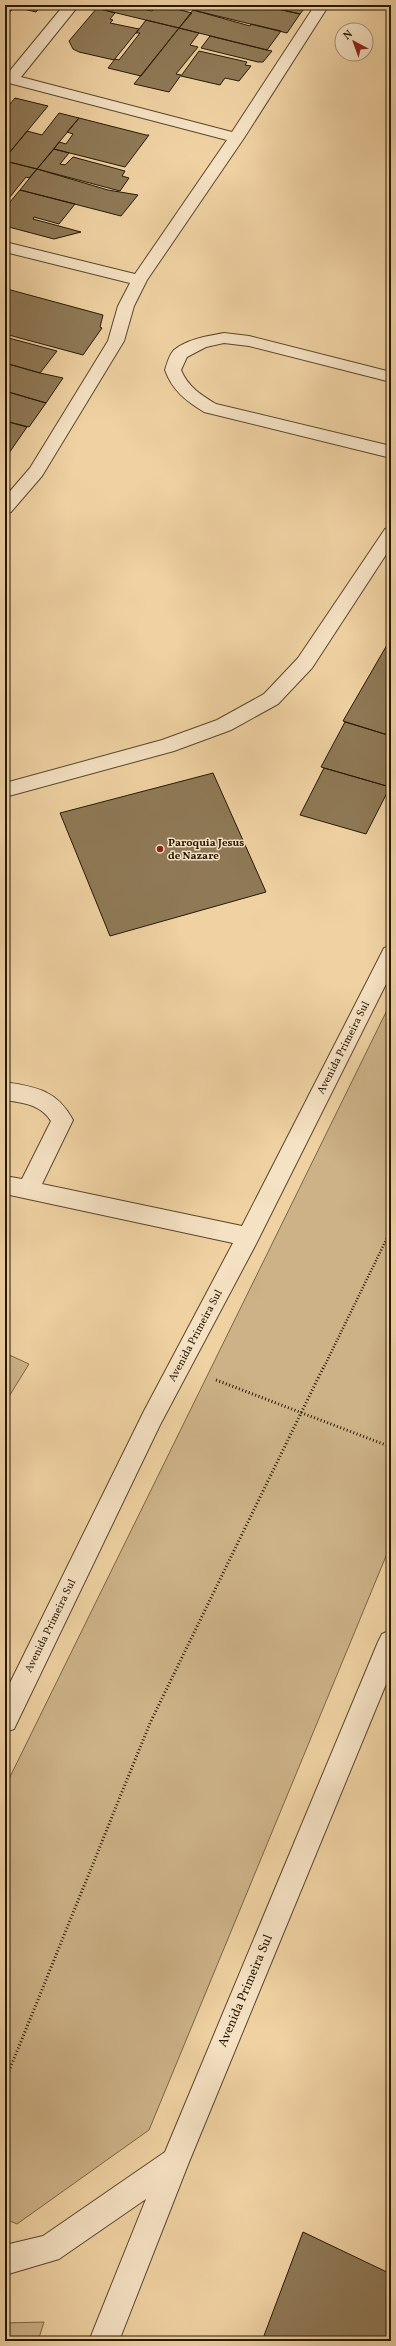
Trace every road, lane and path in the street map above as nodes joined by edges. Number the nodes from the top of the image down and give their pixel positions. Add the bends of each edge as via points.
1 (72, 5) edge
2 (322, 5) edge
3 (8, 78) edge
4 (236, 138) junction
5 (5, 247) edge
6 (140, 280) junction
7 (391, 377) edge
8 (391, 452) edge
9 (5, 508) edge
10 (391, 533) edge
11 (5, 790) edge
12 (391, 954) edge
13 (5, 1091) edge
14 (5, 1185) edge
15 (28, 1190) junction
16 (391, 1230) edge
17 (248, 1237) junction
18 (180, 1367) junction
19 (302, 1412) junction
20 (391, 1447) edge
21 (391, 1642) edge
22 (5, 1720) edge
23 (5, 2081) edge
24 (175, 2162) junction
25 (5, 2260) edge
26 (104, 2341) edge

1 - 3 street
2 - 4 street
3 - 4 street
4 - 6 street
5 - 6 street
6 - 9 street via 126,306 116,341 36,472
7 - 8 street via 249,341 224,338 201,343 180,354 173,370 177,383 189,396 210,408
10 - 11 street via 305,662 271,699 224,725 167,746
12 - 17 street, Avenida Primeira Sul
13 - 15 street via 43,1098 62,1120
14 - 15 street
15 - 17 street
16 - 19 path
17 - 18 street, Avenida Primeira Sul
18 - 19 path
18 - 22 street, Avenida Primeira Sul via 152,1418
19 - 20 path
19 - 23 path via 150,1723
21 - 24 street, Avenida Primeira Sul
24 - 25 street via 49,2249
24 - 26 street, Avenida Primeira Sul

